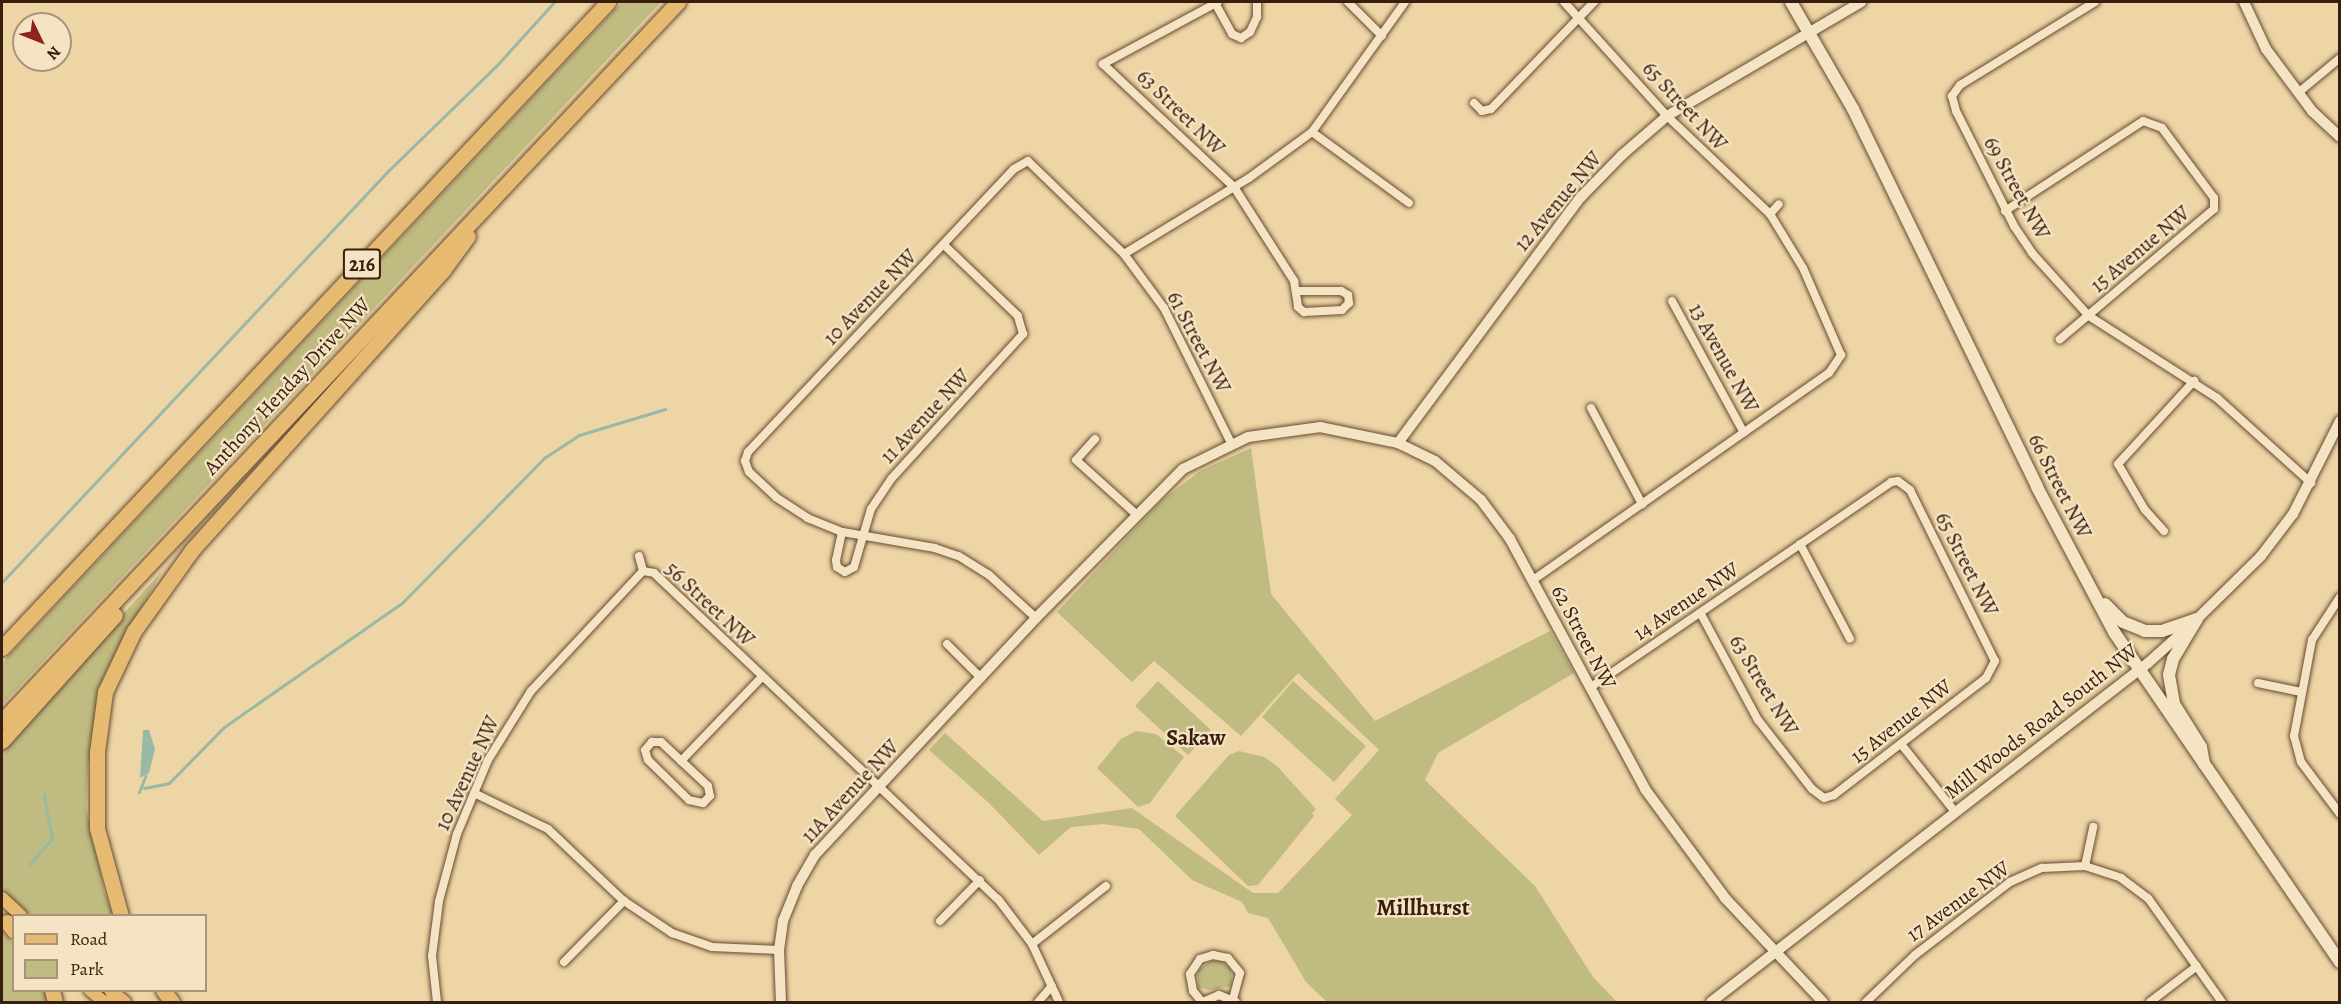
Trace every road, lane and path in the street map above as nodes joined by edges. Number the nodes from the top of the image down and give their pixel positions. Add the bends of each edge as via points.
1 (608, 2) edge
2 (678, 2) edge
3 (1216, 2) edge
4 (1257, 2) edge
5 (1348, 2) edge
6 (1405, 2) edge
7 (1564, 2) edge
8 (1594, 2) edge
9 (1791, 2) edge
10 (1861, 2) edge
11 (2095, 2) edge
12 (2244, 2) edge
13 (1579, 18) junction
14 (1810, 31) junction
15 (1382, 36) junction
16 (2340, 58) edge
17 (2298, 93) junction
18 (1474, 103) dead end
19 (1667, 116) junction
20 (1312, 132) junction
21 (2340, 137) edge
22 (1028, 161) joint
23 (503, 187) junction
24 (1234, 187) junction
25 (1409, 203) dead end
26 (1779, 204) dead end
27 (2005, 211) junction
28 (1770, 214) junction
29 (944, 245) junction
30 (1124, 254) junction
31 (1297, 291) junction
32 (1672, 301) dead end
33 (2089, 316) junction
34 (2060, 339) dead end
35 (1839, 362) joint
36 (2194, 381) junction
37 (1591, 408) dead end
38 (2340, 421) edge
39 (1744, 433) junction
40 (1095, 439) dead end
41 (1231, 443) junction
42 (1398, 443) junction
43 (1901, 483) joint
44 (2311, 483) junction
45 (225, 484) junction
46 (1642, 504) junction
47 (1136, 514) junction
48 (116, 526) junction
49 (2164, 531) dead end
50 (842, 532) junction
51 (861, 535) junction
52 (1800, 544) junction
53 (639, 555) dead end
54 (643, 571) junction
55 (2085, 577) junction
56 (1533, 580) junction
57 (2340, 597) edge
58 (1701, 614) junction
59 (1036, 618) junction
60 (2197, 619) junction
61 (2, 633) edge
62 (1850, 639) dead end
63 (947, 644) dead end
64 (2, 648) edge
65 (1993, 666) joint
66 (2138, 670) junction
67 (761, 678) junction
68 (981, 678) junction
69 (2258, 683) dead end
70 (1591, 687) junction
71 (2301, 692) junction
72 (2, 721) edge
73 (2, 741) edge
74 (1901, 744) junction
75 (681, 761) junction
76 (2204, 768) junction
77 (880, 786) junction
78 (474, 793) junction
79 (1824, 798) joint
80 (1955, 812) junction
81 (2340, 814) edge
82 (2092, 826) dead end
83 (2085, 866) junction
84 (980, 880) junction
85 (1106, 886) dead end
86 (2, 898) edge
87 (624, 901) junction
88 (20, 914) edge
89 (121, 914) edge
90 (940, 921) dead end
91 (1032, 944) junction
92 (778, 950) junction
93 (1773, 952) junction
94 (564, 962) dead end
95 (2340, 962) edge
96 (2197, 966) junction
97 (1052, 986) junction
98 (96, 992) edge
99 (113, 998) edge
100 (1204, 1001) edge
101 (1234, 1001) edge
102 (437, 1002) edge
103 (781, 1002) edge
104 (1038, 1002) edge
105 (1059, 1002) edge
106 (1712, 1002) edge
107 (1823, 1002) edge
108 (1866, 1002) edge
109 (2150, 1002) edge
110 (2222, 1002) edge

1 - 48 highway, Anthony Henday Drive NW / 216
2 - 23 highway, Anthony Henday Drive NW / 216
3 - 4 street via 1233,34 1240,38 1250,32 1257,17
3 - 24 street, 63 Street NW via 1103,64
5 - 15 street
6 - 15 street
7 - 13 street, 65 Street NW
8 - 13 street
9 - 14 main road, 66 Street NW
10 - 14 street, 12 Avenue NW
11 - 27 street, 69 Street NW via 1960,85 1952,96
12 - 17 street via 2266,49
13 - 18 street via 1491,109 1482,111
13 - 19 street, 65 Street NW
14 - 19 street, 12 Avenue NW
14 - 55 main road, 66 Street NW via 1853,109
15 - 20 street
16 - 17 street
17 - 21 street
19 - 28 street, 65 Street NW
19 - 42 street, 12 Avenue NW via 1581,197
20 - 24 street
20 - 25 street
22 - 29 street, 10 Avenue NW via 1014,169
22 - 30 street, 61 Street NW
23 - 45 highway, Anthony Henday Drive NW / 216
23 - 89 highway via 443,270 192,550 134,630 105,692 97,752 97,828
24 - 30 street
24 - 31 street
26 - 28 street
27 - 33 street, 69 Street NW via 2032,253
27 - 33 street, 15 Avenue NW via 2136,123 2150,122 2162,128 2214,198 2214,209
28 - 35 street, 65 Street NW via 1803,268 1838,345
29 - 50 street, 10 Avenue NW via 748,452 745,461 749,472 793,509
29 - 51 street, 11 Avenue NW via 1018,316 1023,328 1018,342 892,478 871,509
30 - 41 street, 61 Street NW via 1164,308
31 - 31 street via 1296,304 1304,312 1342,310 1349,303 1348,295 1341,291
32 - 39 street, 13 Avenue NW
33 - 34 street
33 - 36 street, 69 Street NW
35 - 39 street, 13 Avenue NW
36 - 44 street, 69 Street NW
36 - 49 street via 2118,464 2145,510
37 - 46 street
38 - 44 street, Mill Woods Road South NW
39 - 46 street, 13 Avenue NW
40 - 47 street via 1076,460
41 - 42 street, 62 Street NW via 1268,432 1320,427
41 - 47 street, 11A Avenue NW via 1183,469
42 - 56 street, 62 Street NW via 1430,458 1462,481 1496,518
43 - 52 street, 14 Avenue NW via 1891,482
43 - 65 street, 65 Street NW via 1910,490 1994,656
44 - 60 street, Mill Woods Road South NW via 2261,556
45 - 72 highway, Anthony Henday Drive NW / 216
45 - 73 highway via 202,519
46 - 56 street, 13 Avenue NW
47 - 59 street, 11A Avenue NW
48 - 61 highway
48 - 64 highway, Anthony Henday Drive NW / 216
50 - 51 street
50 - 51 street, 11 Avenue NW via 836,560 837,567 845,572 854,567
51 - 59 street via 958,556 989,575
52 - 58 street, 14 Avenue NW
52 - 62 street
53 - 54 street, 56 Street NW
54 - 67 street, 56 Street NW via 654,573
54 - 78 street, 10 Avenue NW via 531,691 500,736
55 - 60 main road via 2116,616 2137,629 2162,631
55 - 66 main road, 66 Street NW
56 - 70 street, 62 Street NW
57 - 71 street via 2312,640
58 - 70 street, 14 Avenue NW
58 - 79 street, 63 Street NW via 1758,720 1812,789
59 - 68 street, 11A Avenue NW
60 - 66 street, Mill Woods Road South NW
60 - 76 main road via 2173,659 2169,675 2174,704 2201,747
63 - 68 street
65 - 74 street, 15 Avenue NW via 1986,678
66 - 76 main road, 66 Street NW
66 - 80 street, Mill Woods Road South NW
67 - 75 street
67 - 77 street, 56 Street NW
68 - 77 street, 11A Avenue NW
69 - 71 street
70 - 93 street, 62 Street NW via 1651,798 1725,898
71 - 81 street via 2294,736 2298,756
74 - 79 street, 15 Avenue NW via 1834,795
74 - 80 street
75 - 75 street via 661,742 652,742 645,750 648,760 689,800 703,803 710,796 708,786
76 - 95 main road, 66 Street NW
77 - 84 street, 56 Street NW
77 - 92 street, 11A Avenue NW via 815,855 789,904
78 - 87 street via 548,829
78 - 102 street, 10 Avenue NW via 450,855 439,901 432,956
80 - 93 street, Mill Woods Road South NW
82 - 83 street
83 - 96 street via 2112,874 2139,890 2157,908
83 - 108 street, 17 Avenue NW via 2042,868 2010,882 1915,955
84 - 90 street
84 - 91 street, 56 Street NW
85 - 91 street
86 - 88 main road
87 - 92 street via 693,942 712,947
87 - 94 street
91 - 97 street, 56 Street NW
92 - 103 street, 11A Avenue NW
93 - 106 street, Mill Woods Road South NW
93 - 107 street, 62 Street NW
96 - 109 street
96 - 110 street
97 - 104 street
97 - 105 street, 56 Street NW
98 - 99 main road
100 - 101 street via 1222,995
100 - 101 street via 1189,978 1194,965 1208,956 1224,956 1236,966 1240,980

